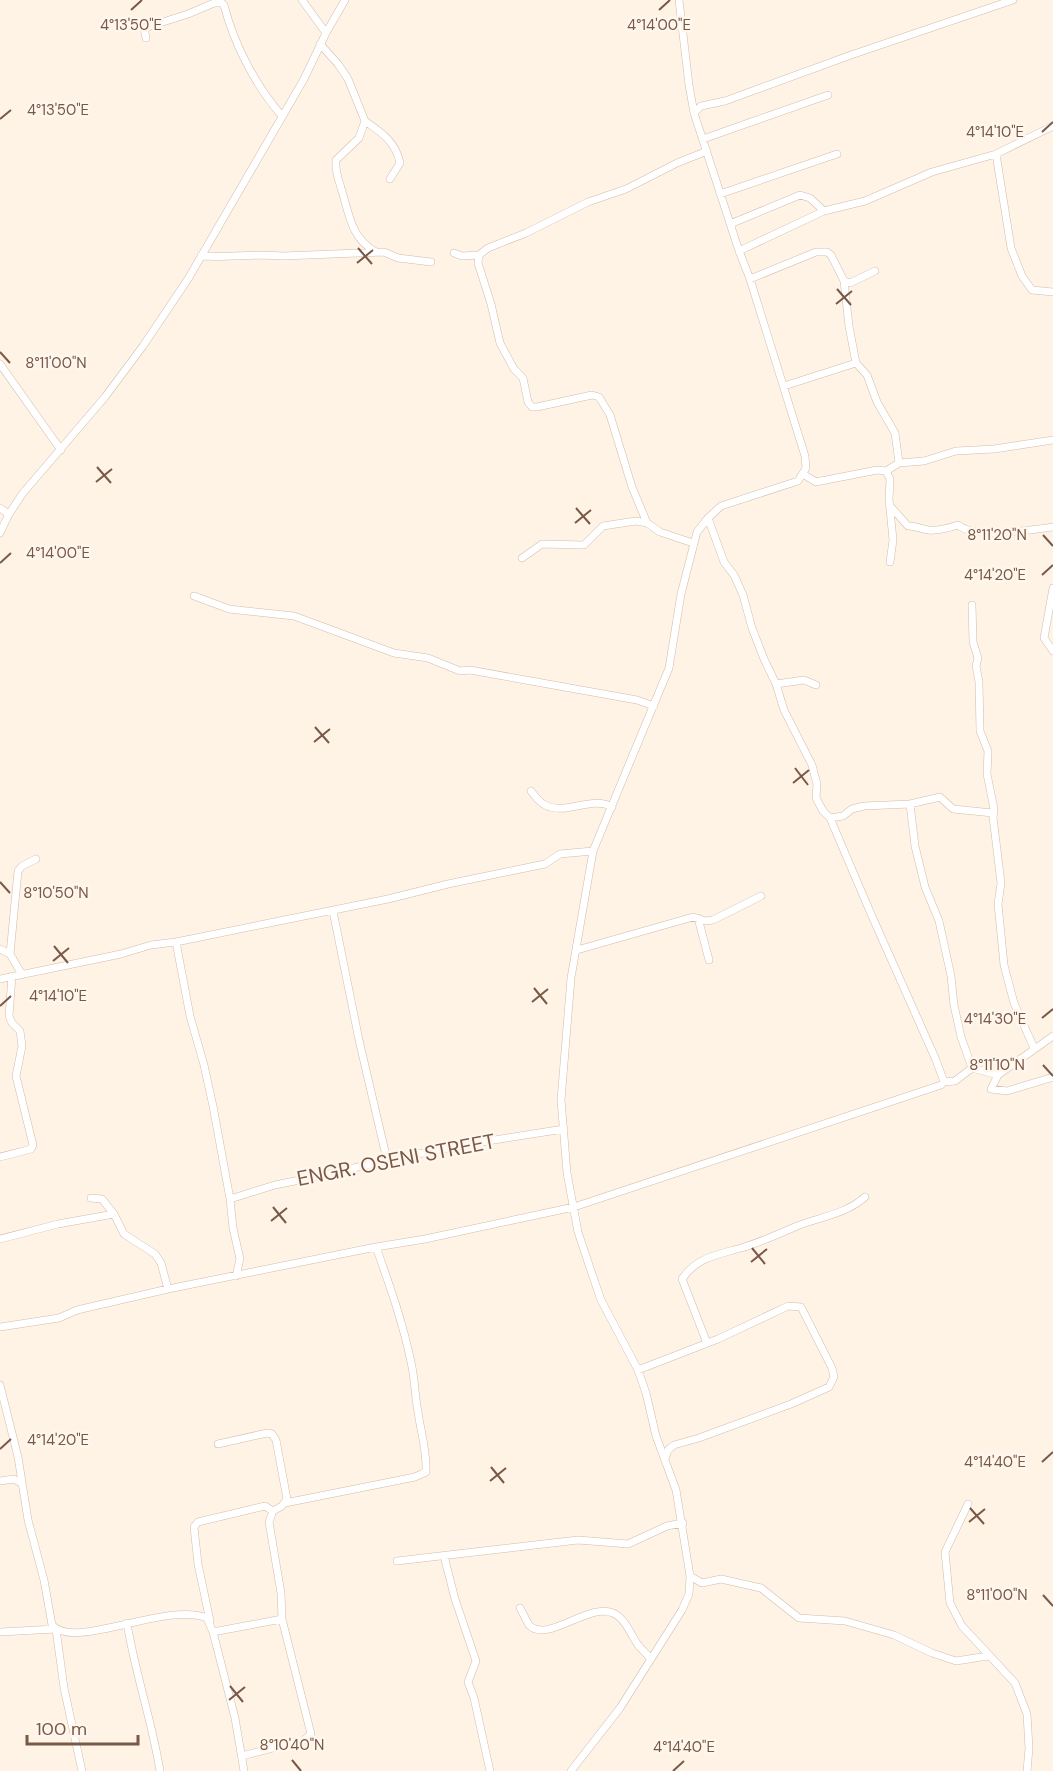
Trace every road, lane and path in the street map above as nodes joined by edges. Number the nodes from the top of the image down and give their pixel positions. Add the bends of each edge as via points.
1 (302, 0) edge
2 (345, 0) edge
3 (679, 0) edge
4 (1014, 0) edge
5 (326, 33) junction
6 (146, 38) dead end
7 (320, 44) junction
8 (828, 94) dead end
9 (692, 100) junction
10 (701, 106) junction
11 (694, 113) junction
12 (282, 116) junction
13 (365, 121) junction
14 (1053, 126) edge
15 (703, 139) junction
16 (707, 151) junction
17 (837, 154) dead end
18 (996, 154) junction
19 (390, 178) dead end
20 (720, 194) junction
21 (824, 211) junction
22 (730, 224) junction
23 (739, 251) junction
24 (376, 252) junction
25 (454, 253) dead end
26 (479, 255) junction
27 (201, 256) junction
28 (431, 262) dead end
29 (875, 271) dead end
30 (750, 279) junction
31 (844, 281) junction
32 (1053, 292) edge
33 (856, 363) junction
34 (0, 364) edge
35 (784, 387) junction
36 (1053, 440) edge
37 (61, 450) junction
38 (899, 463) junction
39 (886, 471) junction
40 (803, 474) junction
41 (890, 506) junction
42 (0, 508) edge
43 (9, 514) junction
44 (708, 518) junction
45 (647, 522) junction
46 (1053, 527) edge
47 (0, 533) edge
48 (693, 543) junction
49 (522, 558) dead end
50 (890, 562) dead end
51 (1053, 588) edge
52 (194, 596) dead end
53 (972, 604) dead end
54 (1053, 651) edge
55 (776, 684) junction
56 (816, 684) dead end
57 (654, 706) junction
58 (531, 791) dead end
59 (910, 804) junction
60 (612, 807) junction
61 (993, 813) junction
62 (830, 818) junction
63 (593, 851) junction
64 (36, 860) dead end
65 (761, 896) dead end
66 (333, 911) junction
67 (698, 918) junction
68 (176, 942) junction
69 (0, 949) edge
70 (577, 950) junction
71 (10, 954) junction
72 (709, 960) dead end
73 (21, 974) junction
74 (12, 976) junction
75 (0, 979) edge
76 (1053, 1036) edge
77 (1034, 1048) junction
78 (972, 1068) junction
79 (998, 1075) junction
80 (1053, 1077) edge
81 (944, 1082) junction
82 (564, 1129) junction
83 (0, 1157) edge
84 (387, 1160) junction
85 (865, 1197) dead end
86 (91, 1198) dead end
87 (230, 1199) junction
88 (574, 1208) junction
89 (114, 1214) junction
90 (0, 1239) edge
91 (376, 1247) junction
92 (236, 1276) junction
93 (168, 1289) junction
94 (0, 1327) edge
95 (707, 1343) junction
96 (638, 1370) junction
97 (0, 1385) edge
98 (1, 1399) edge
99 (218, 1444) dead end
100 (665, 1459) junction
101 (0, 1481) edge
102 (21, 1483) junction
103 (285, 1503) junction
104 (968, 1503) dead end
105 (273, 1511) junction
106 (683, 1523) junction
107 (444, 1556) junction
108 (397, 1561) dead end
109 (690, 1576) junction
110 (520, 1608) dead end
111 (282, 1619) junction
112 (210, 1622) junction
113 (127, 1623) junction
114 (56, 1629) junction
115 (0, 1632) edge
116 (213, 1632) junction
117 (988, 1656) junction
118 (651, 1659) junction
119 (242, 1756) junction
120 (82, 1771) edge
121 (160, 1771) edge
122 (244, 1771) edge
123 (490, 1771) edge
124 (571, 1771) edge
125 (1027, 1771) edge

1 - 5 street
2 - 5 street
3 - 9 street
4 - 10 street
5 - 7 street
6 - 12 street via 144,28 222,3 240,52
7 - 12 street
7 - 13 street via 348,79
8 - 15 street
9 - 10 street
9 - 11 street
10 - 11 street
11 - 15 street
12 - 27 street
13 - 19 street via 383,133 399,154 400,163
13 - 24 street via 359,138 336,160 335,172 352,226 363,243
14 - 18 street
15 - 16 street
16 - 20 street
16 - 26 street
17 - 20 street
18 - 21 street via 932,172 865,201
18 - 32 street via 1014,260 1032,290
20 - 22 street
21 - 22 street via 810,198 800,195
21 - 23 street
22 - 23 street
23 - 30 street
24 - 27 street
24 - 28 street
25 - 26 street
26 - 45 street via 500,343 523,378 528,402 537,407 592,395 599,397 610,415
27 - 37 street via 143,346
29 - 31 street via 850,283
30 - 31 street via 816,252 827,252
30 - 35 street
31 - 33 street
33 - 35 street
33 - 38 street via 867,375 895,433
34 - 37 street
35 - 40 street via 805,456
36 - 38 street via 956,451 924,461
37 - 43 street
38 - 39 street
39 - 40 street via 816,482
39 - 41 street via 890,479
40 - 44 street via 798,481 721,506
41 - 46 street via 908,526 927,530 958,525 969,531
41 - 50 street
42 - 43 street
43 - 47 street
44 - 48 street
44 - 55 street via 724,562 743,595 756,639
45 - 48 street via 660,532
45 - 49 street via 603,526 584,545 542,544
48 - 57 street via 669,668
51 - 54 street via 1044,638
52 - 57 street via 230,609 294,616 394,653 428,658 460,671
53 - 61 street via 980,731 988,751
55 - 56 street via 804,680
55 - 62 street via 783,710 812,765 816,798
57 - 60 street
58 - 60 street via 547,807 599,802
59 - 61 street via 940,797 953,809
59 - 62 street via 864,806
59 - 78 street via 915,846 939,921 961,1037
60 - 63 street
61 - 77 street via 1004,965 1014,1003
62 - 81 street
63 - 66 street via 561,854 545,864
63 - 70 street
64 - 71 street via 18,871
65 - 67 street via 713,920
66 - 68 street
66 - 84 street
67 - 70 street
67 - 72 street
68 - 73 street
68 - 87 street
69 - 71 street
70 - 82 street via 563,1066
71 - 73 street
73 - 74 street
74 - 75 street
74 - 83 street via 9,1016 20,1031 22,1046 16,1076 33,1145 31,1149
76 - 77 street
77 - 79 street
78 - 79 street
78 - 81 street via 955,1080
79 - 80 street via 991,1089 1007,1091
81 - 88 street
82 - 84 street, ENGR. OSENI STREET
82 - 88 street
84 - 87 street, ENGR. OSENI STREET
85 - 95 street via 848,1209 691,1266 682,1279
86 - 89 street via 102,1199
87 - 92 street via 240,1259
88 - 91 street
88 - 96 street via 578,1232 602,1300
89 - 90 street
89 - 93 street via 124,1234 161,1263
91 - 92 street
91 - 103 street via 412,1365 426,1472
92 - 93 street
93 - 94 street via 77,1310 59,1318
95 - 96 street
95 - 100 street via 788,1306 801,1307 832,1368 833,1383 791,1404 674,1445
96 - 100 street
97 - 98 street
98 - 102 street via 18,1457
99 - 103 street via 272,1434
100 - 106 street
101 - 102 street via 14,1479
102 - 114 street via 50,1619
103 - 105 street
104 - 117 street via 945,1552 950,1603 962,1626
105 - 111 street via 269,1522
105 - 112 street via 265,1506 198,1522 194,1527
106 - 107 street via 628,1544 578,1540
106 - 109 street
107 - 108 street
107 - 123 street via 476,1661 468,1682
109 - 117 street via 702,1583 721,1579 761,1588 799,1618 845,1621 894,1635 956,1661
109 - 118 street via 689,1594 682,1610
110 - 118 street via 530,1626 541,1630 604,1610 615,1613
111 - 116 street
111 - 119 street via 311,1734 304,1740
112 - 113 street via 201,1615 180,1614
112 - 116 street
113 - 114 street via 92,1632 67,1633
113 - 121 street
114 - 115 street
114 - 120 street
116 - 119 street
117 - 125 street via 1015,1683 1027,1714
118 - 124 street via 620,1708
119 - 122 street

